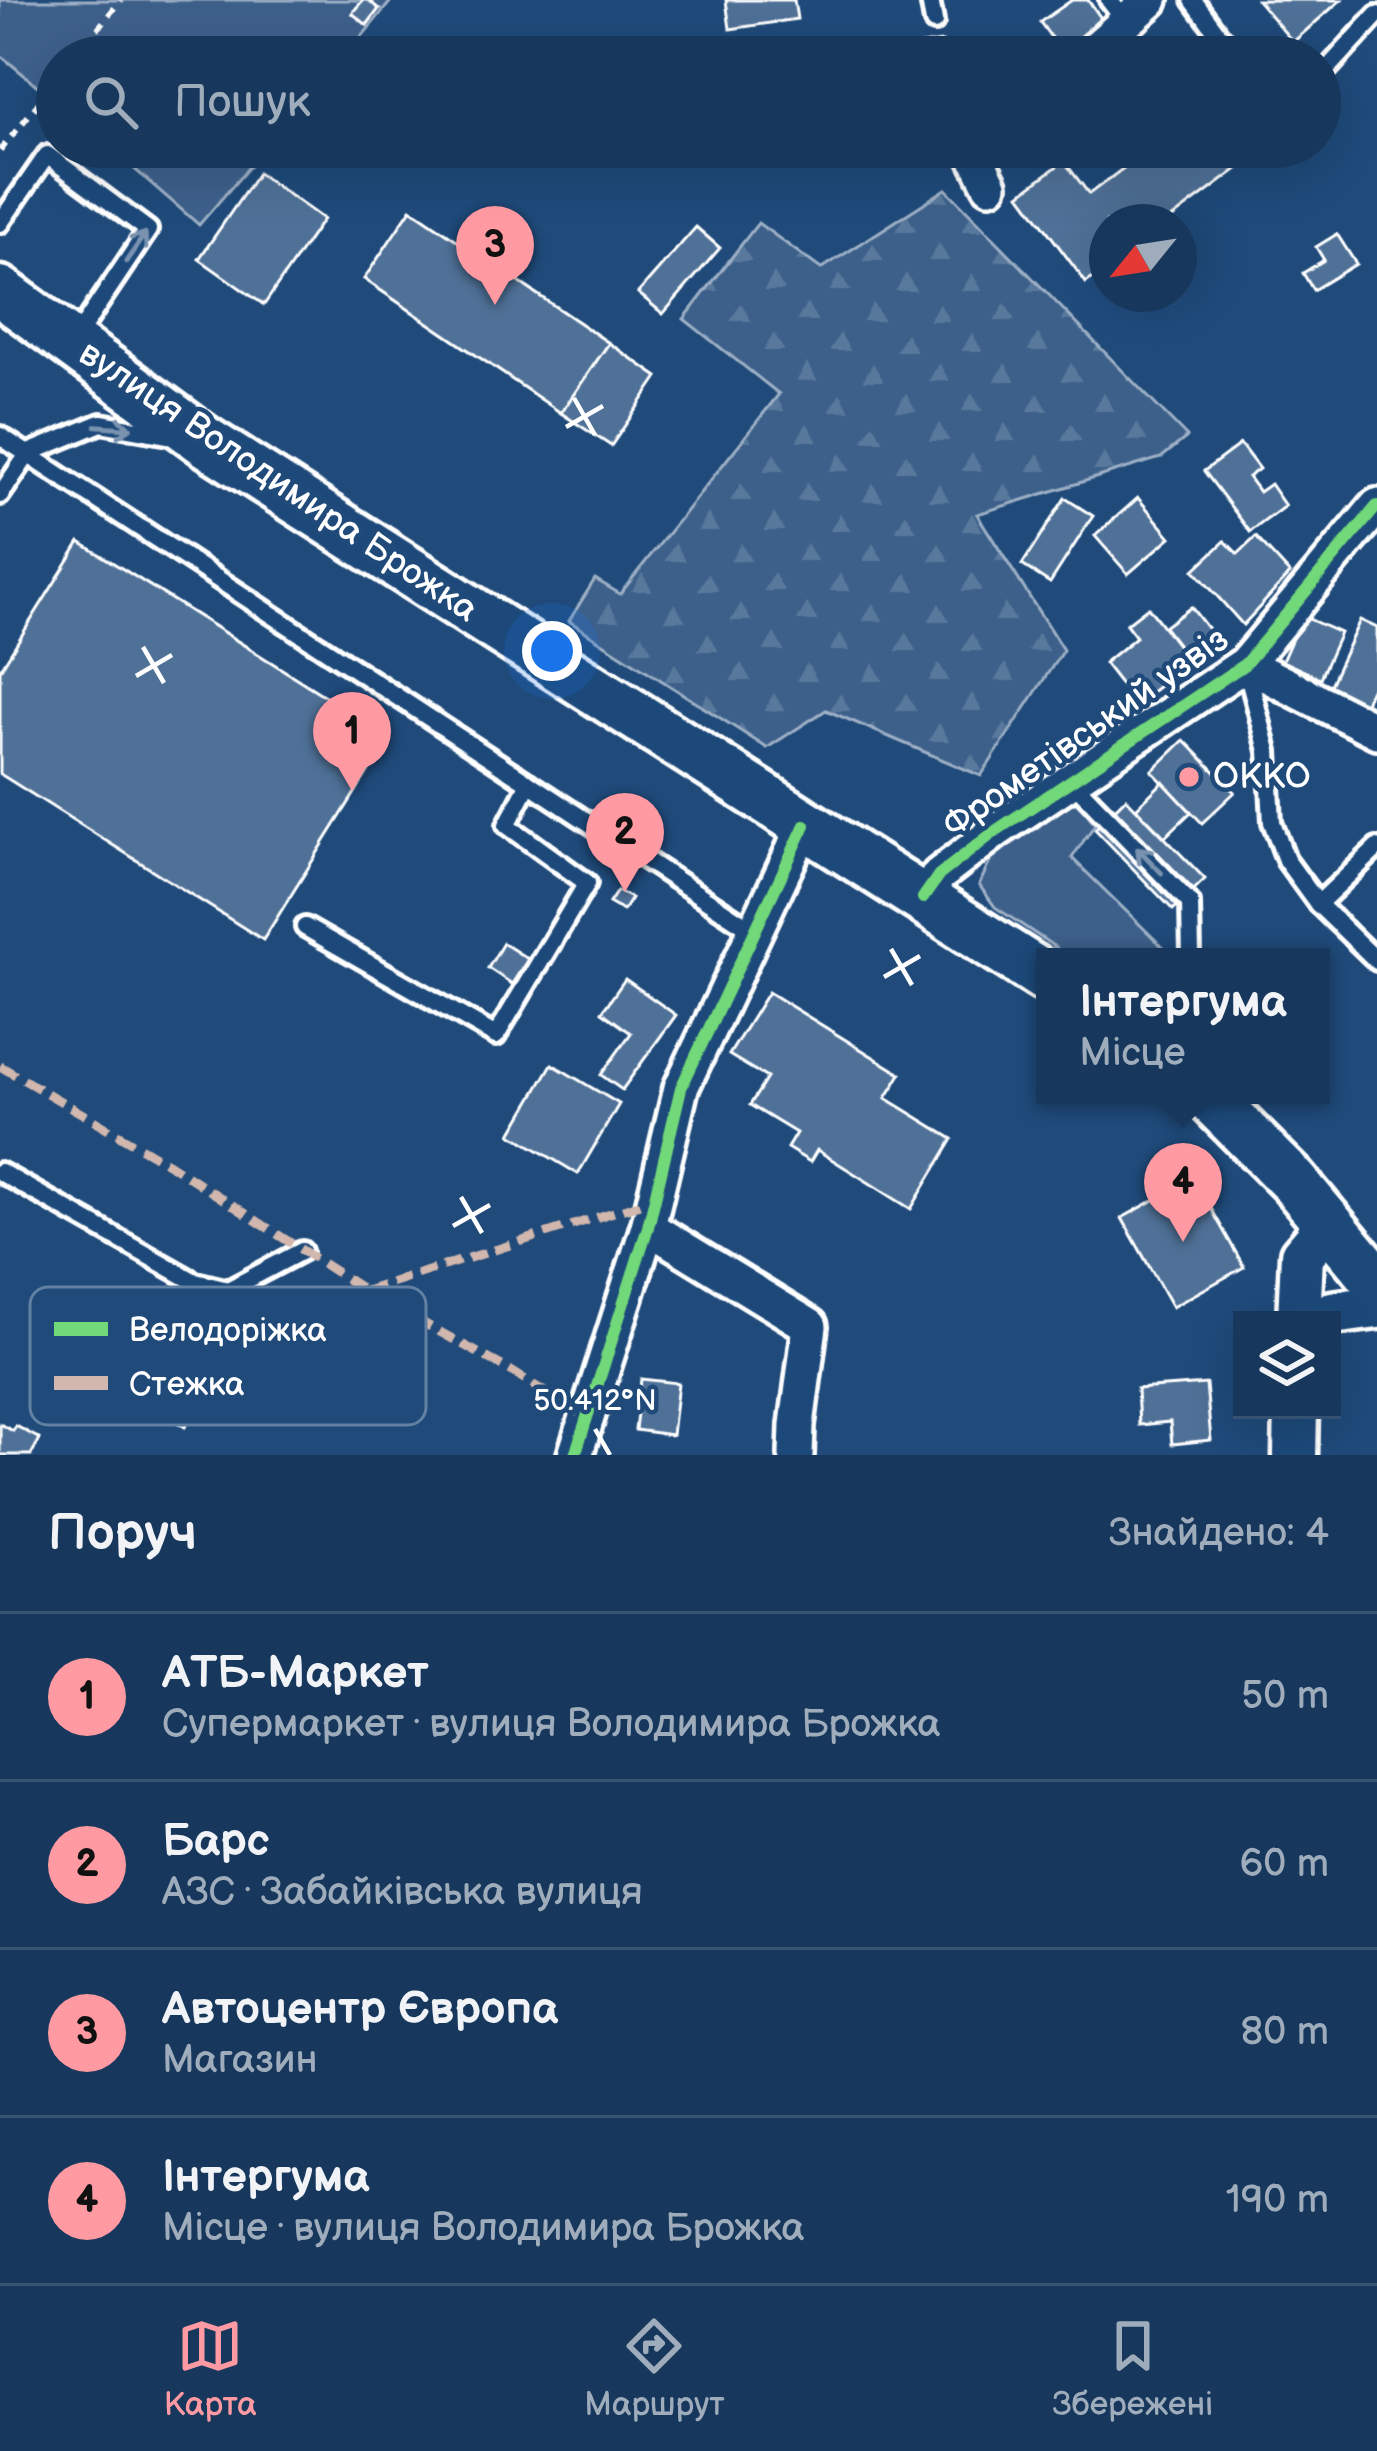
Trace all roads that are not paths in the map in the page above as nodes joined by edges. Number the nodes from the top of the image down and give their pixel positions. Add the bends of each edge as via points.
1 (930, 0) edge
2 (1192, 0) edge
3 (1129, 7) edge
4 (1377, 15) edge
5 (934, 22) dead end
6 (1104, 36) edge
7 (1219, 36) edge
8 (1341, 54) edge
9 (37, 168) edge
10 (66, 168) edge
11 (982, 168) edge
12 (990, 185) dead end
13 (0, 223) edge
14 (0, 291) edge
15 (71, 345) junction
16 (0, 436) edge
17 (205, 441) junction
18 (28, 453) junction
19 (0, 494) edge
20 (1377, 506) edge
21 (1245, 664) junction
22 (1377, 730) edge
23 (1070, 779) junction
24 (529, 783) junction
25 (805, 826) junction
26 (1377, 848) edge
27 (923, 898) junction
28 (1318, 904) junction
29 (305, 927) dead end
30 (754, 932) junction
31 (1191, 948) edge
32 (1377, 961) edge
33 (1036, 971) edge
34 (1216, 1104) edge
35 (0, 1172) edge
36 (1330, 1222) junction
37 (648, 1227) junction
38 (302, 1250) dead end
39 (1377, 1281) edge
40 (216, 1287) edge
41 (234, 1287) edge
42 (1377, 1306) edge
43 (1299, 1311) edge
44 (1341, 1312) edge
45 (1296, 1419) edge
46 (575, 1455) edge
47 (796, 1455) edge
48 (1295, 1455) edge

1 - 5 lane
2 - 7 lane
3 - 6 street
4 - 8 lane
9 -> 13 lane
15 -> 10 lane via 148,230
11 - 12 street
14 - 15 main road, вулиця Володимира Брожка
15 - 17 main road, вулиця Володимира Брожка
16 - 18 lane
18 -> 17 lane via 101,423
17 - 25 main road, вулиця Володимира Брожка
18 - 19 lane
18 - 24 lane
20 - 21 street, Фрометівський узвіз
21 - 22 street
21 - 23 street, Фрометівський узвіз
21 - 28 lane via 1268,751 1272,822 1286,860
23 - 27 street, Фрометівський узвіз via 956,861
31 -> 23 lane via 1190,903
24 - 29 lane via 507,825 587,883 496,1036
24 - 30 lane
25 - 27 main road, вулиця Володимира Брожка
25 - 30 street
26 - 28 lane
27 - 33 main road, вулиця Володимира Брожка
28 - 32 lane
30 - 37 street via 681,1088
34 - 36 main road
35 - 40 lane
36 - 39 main road
36 - 43 street via 1302,1255
37 - 46 street
37 - 47 street via 810,1326
38 - 41 lane
42 - 44 street
45 - 48 street

